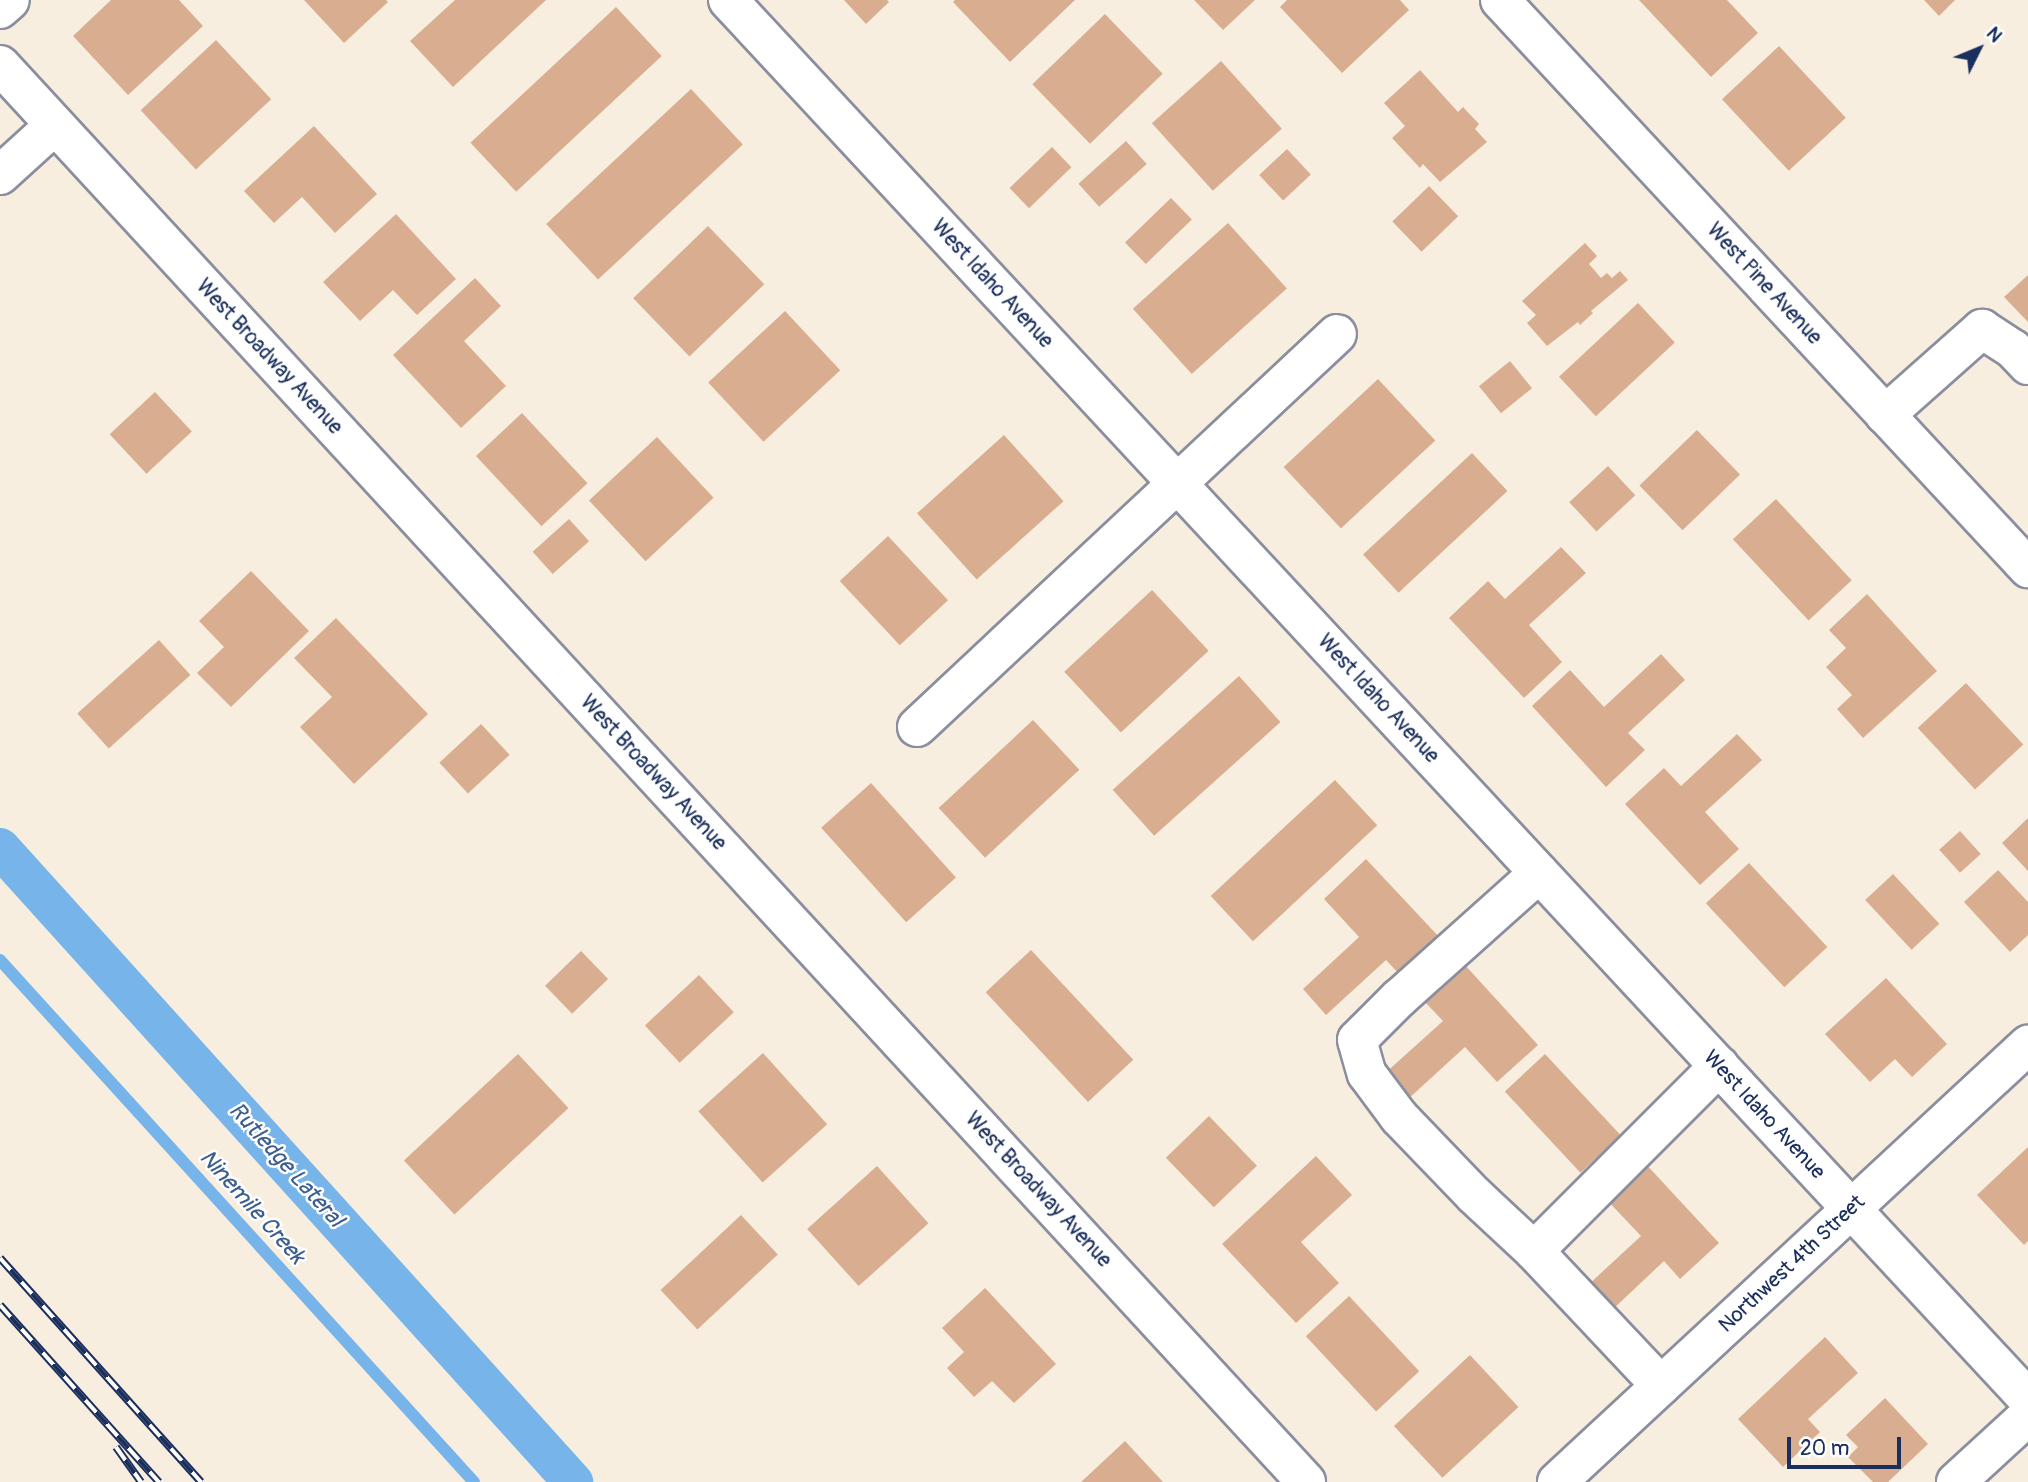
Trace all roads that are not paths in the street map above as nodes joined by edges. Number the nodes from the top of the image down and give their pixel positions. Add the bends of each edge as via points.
1 (10, 0) edge
2 (728, 0) edge
3 (1500, 0) edge
4 (0, 9) edge
5 (0, 65) edge
6 (55, 125) junction
7 (0, 175) edge
8 (1337, 334) dead end
9 (2028, 365) edge
10 (1885, 415) junction
11 (1175, 482) junction
12 (2028, 568) edge
13 (917, 727) dead end
14 (1539, 873) junction
15 (2028, 1045) edge
16 (1719, 1066) junction
17 (1852, 1209) junction
18 (1534, 1251) junction
19 (1661, 1386) junction
20 (2028, 1399) edge
21 (2028, 1416) edge
22 (1306, 1482) edge
23 (1557, 1482) edge
24 (1956, 1482) edge

1 - 4 street
2 - 11 street, West Idaho Avenue
3 - 10 street, West Pine Avenue
5 - 6 street, West Broadway Avenue
6 - 7 street
6 - 22 street, West Broadway Avenue
8 - 11 street
9 - 10 street via 1982,329
10 - 12 street, West Pine Avenue
11 - 13 street
11 - 14 street, West Idaho Avenue
14 - 16 street, West Idaho Avenue
14 - 18 street via 1357,1040 1367,1074 1399,1117
15 - 17 street, Northwest 4th Street
16 - 17 street, West Idaho Avenue
16 - 18 street
17 - 19 street, Northwest 4th Street
17 - 20 street, West Idaho Avenue
18 - 19 street
19 - 23 street, Northwest 4th Street
21 - 24 street

